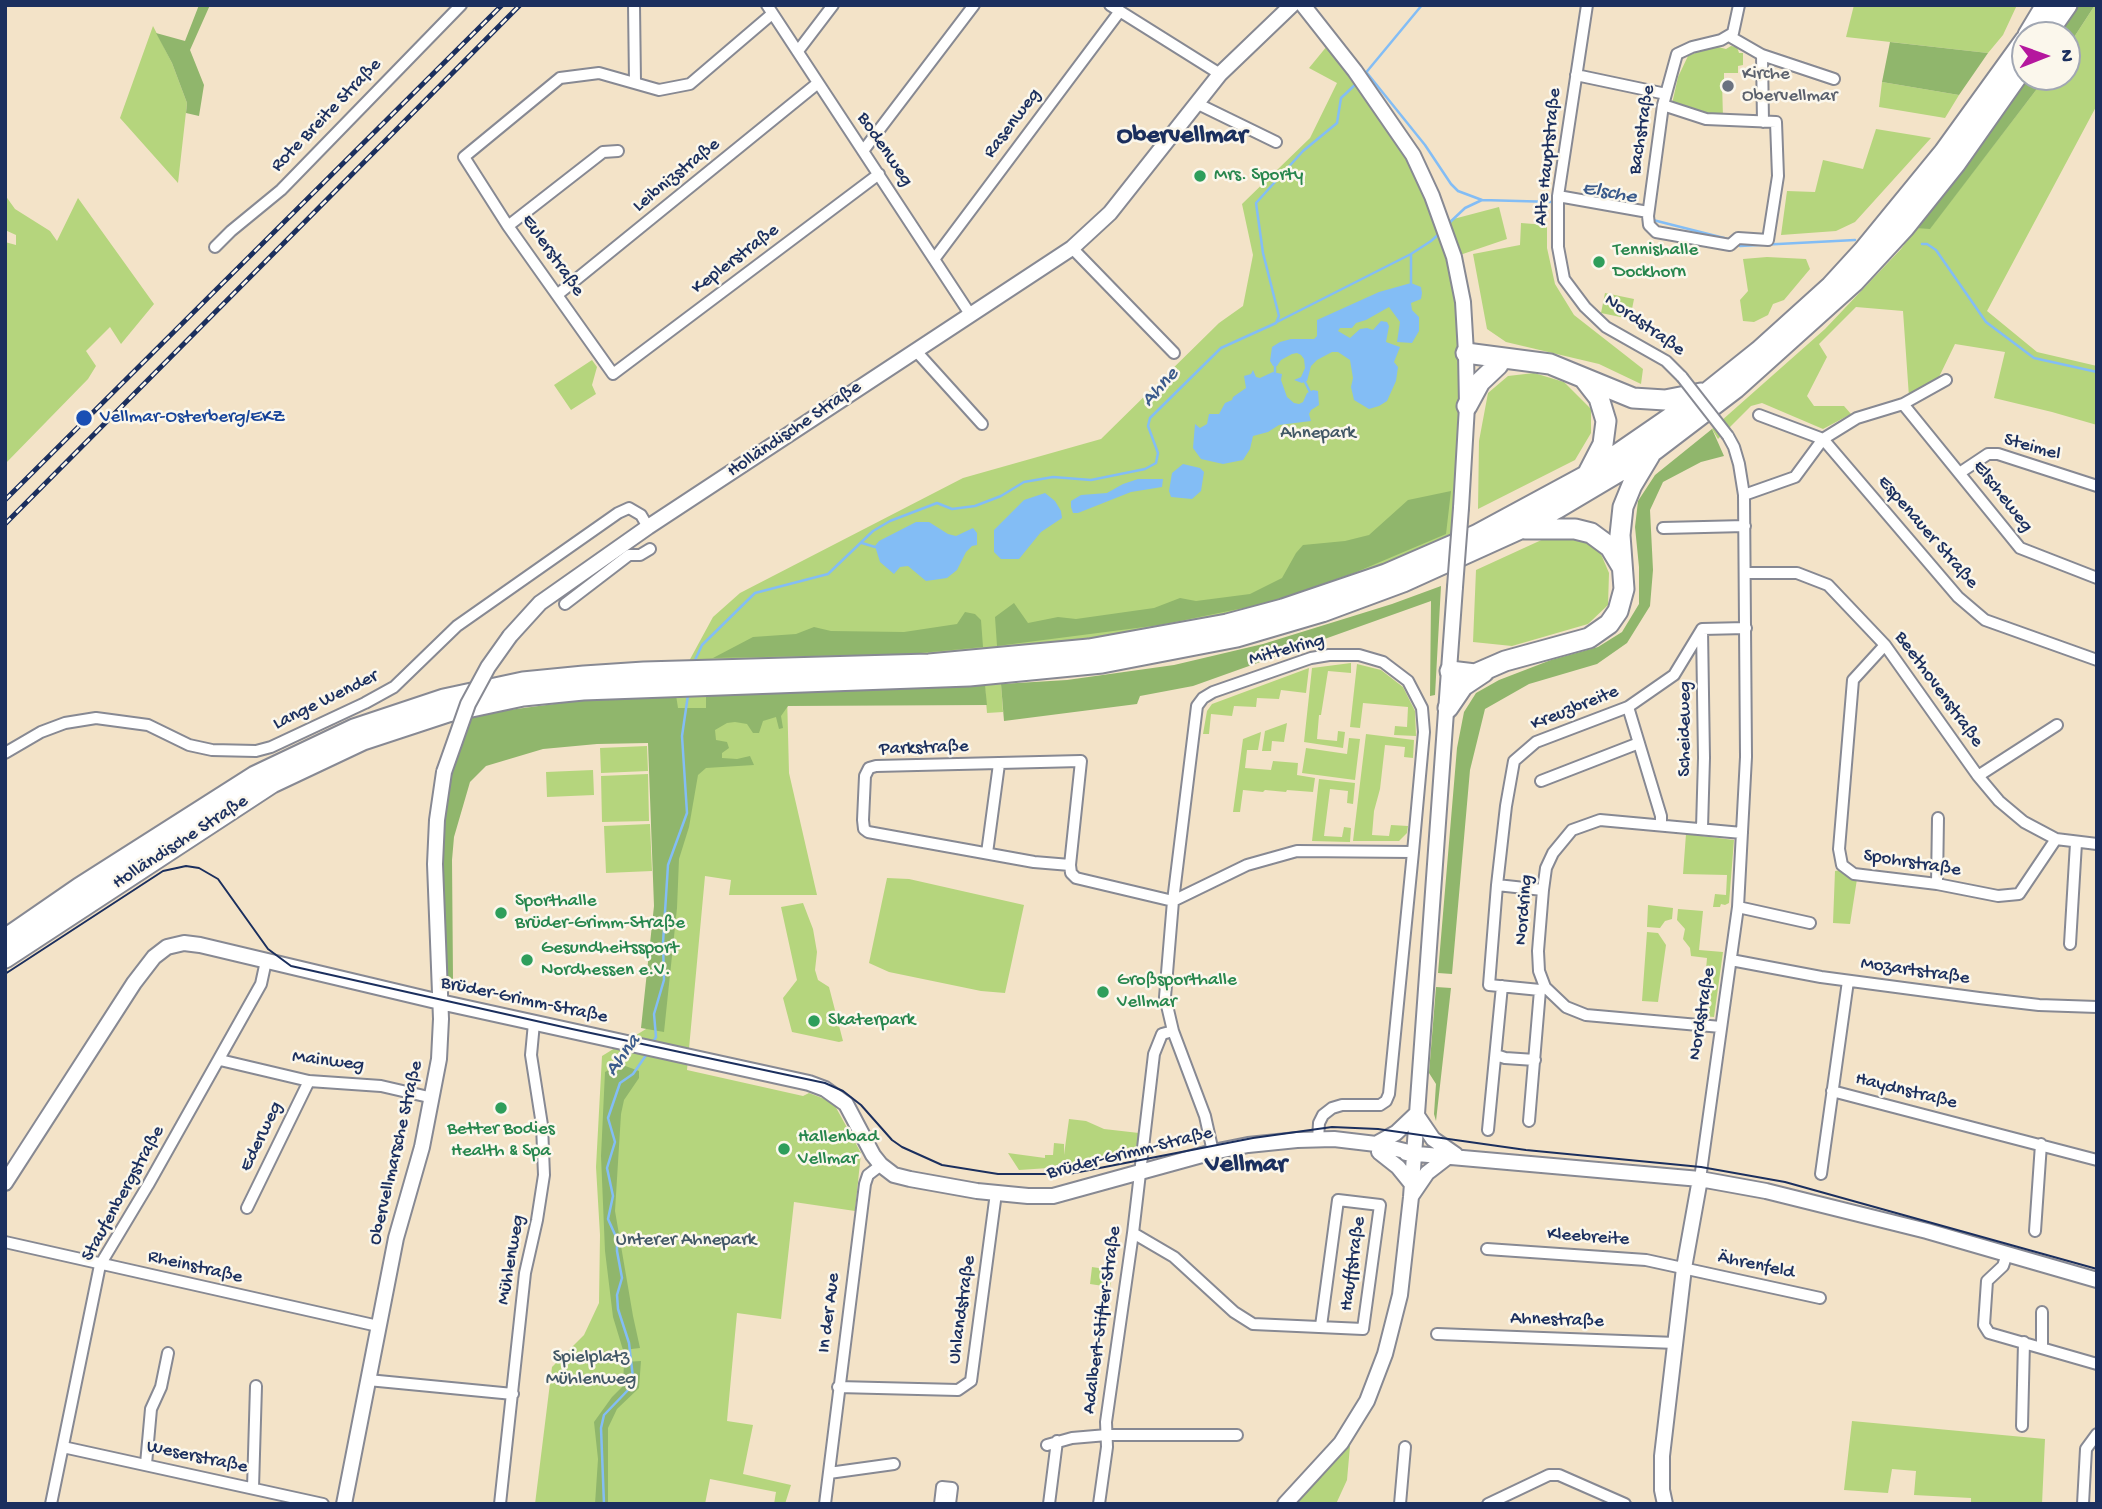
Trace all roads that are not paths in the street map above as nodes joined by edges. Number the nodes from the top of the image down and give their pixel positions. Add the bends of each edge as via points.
1 (461, 5) edge
2 (634, 5) edge
3 (833, 5) edge
4 (974, 5) edge
5 (1292, 5) edge
6 (1303, 5) edge
7 (1315, 5) edge
8 (1587, 5) edge
9 (1739, 5) edge
10 (2046, 5) edge
11 (2067, 5) edge
12 (1115, 8) edge
13 (770, 10) edge
14 (1317, 21) junction
15 (2036, 21) edge
16 (2056, 21) edge
17 (1729, 36) junction
18 (798, 51) junction
19 (1762, 55) junction
20 (2011, 59) edge
21 (1220, 74) junction
22 (1576, 75) junction
23 (1834, 79) dead end
24 (635, 82) junction
25 (818, 83) junction
26 (2011, 85) edge
27 (1665, 99) junction
28 (1196, 103) junction
29 (1763, 122) junction
30 (1276, 142) dead end
31 (618, 151) dead end
32 (863, 151) junction
33 (879, 174) junction
34 (1558, 201) junction
35 (1648, 218) junction
36 (508, 226) junction
37 (215, 247) dead end
38 (1072, 248) junction
39 (934, 258) junction
40 (557, 295) junction
41 (1585, 307) joint
42 (970, 314) junction
43 (916, 351) junction
44 (1174, 353) dead end
45 (1466, 357) junction
46 (1517, 360) junction
47 (1498, 366) junction
48 (613, 374) joint
49 (1579, 375) junction
50 (1946, 380) dead end
51 (1709, 391) junction
52 (1903, 404) junction
53 (1467, 406) junction
54 (1759, 415) dead end
55 (982, 424) dead end
56 (1823, 439) junction
57 (1652, 452) junction
58 (1961, 472) junction
59 (1587, 475) junction
60 (2097, 486) edge
61 (1744, 495) junction
62 (1745, 526) junction
63 (648, 527) junction
64 (1663, 528) dead end
65 (1520, 529) junction
66 (650, 549) dead end
67 (1624, 573) junction
68 (1745, 573) junction
69 (2097, 578) edge
70 (565, 604) dead end
71 (523, 619) joint
72 (1746, 628) junction
73 (1702, 629) junction
74 (1885, 645) junction
75 (2097, 660) edge
76 (1451, 665) junction
77 (1498, 665) junction
78 (1628, 707) junction
79 (1448, 708) junction
80 (2057, 725) dead end
81 (358, 735) junction
82 (1639, 743) junction
83 (5, 753) edge
84 (999, 764) junction
85 (1978, 776) junction
86 (1541, 781) dead end
87 (1938, 818) dead end
88 (1661, 825) junction
89 (1702, 828) junction
90 (1742, 832) junction
91 (2056, 839) junction
92 (2076, 843) junction
93 (2097, 844) edge
94 (1413, 852) junction
95 (987, 853) junction
96 (1070, 865) junction
97 (1937, 884) junction
98 (1497, 885) junction
99 (1543, 890) junction
100 (1173, 901) junction
101 (1738, 907) junction
102 (1810, 923) dead end
103 (5, 939) edge
104 (2070, 944) dead end
105 (5, 958) edge
106 (1731, 960) junction
107 (266, 961) junction
108 (1848, 981) junction
109 (1502, 986) junction
110 (1543, 989) junction
111 (440, 1002) junction
112 (2097, 1007) edge
113 (534, 1023) junction
114 (1721, 1027) junction
115 (1173, 1031) junction
116 (1496, 1055) junction
117 (220, 1060) junction
118 (1535, 1060) junction
119 (309, 1081) junction
120 (1832, 1091) junction
121 (433, 1098) junction
122 (1416, 1114) junction
123 (1529, 1121) dead end
124 (1488, 1130) dead end
125 (1318, 1140) junction
126 (2041, 1144) junction
127 (1377, 1148) junction
128 (1213, 1152) junction
129 (1413, 1153) junction
130 (1454, 1156) junction
131 (2097, 1160) edge
132 (881, 1165) junction
133 (1142, 1166) junction
134 (1822, 1174) dead end
135 (1674, 1177) junction
136 (1700, 1180) junction
137 (5, 1183) edge
138 (1411, 1190) junction
139 (996, 1193) junction
140 (247, 1208) dead end
141 (1694, 1212) junction
142 (2035, 1231) dead end
143 (1133, 1233) junction
144 (5, 1242) edge
145 (1487, 1249) dead end
146 (2007, 1254) junction
147 (100, 1265) junction
148 (1684, 1268) junction
149 (2097, 1280) edge
150 (1820, 1298) dead end
151 (2042, 1312) dead end
152 (378, 1326) junction
153 (1321, 1326) junction
154 (1437, 1334) dead end
155 (2024, 1342) junction
156 (1676, 1343) junction
157 (2042, 1347) junction
158 (168, 1353) dead end
159 (2097, 1364) edge
160 (368, 1380) junction
161 (256, 1386) dead end
162 (838, 1387) junction
163 (513, 1394) junction
164 (2022, 1426) dead end
165 (2097, 1434) edge
166 (1107, 1435) junction
167 (1237, 1435) dead end
168 (63, 1447) junction
169 (1405, 1447) dead end
170 (146, 1464) junction
171 (894, 1464) dead end
172 (829, 1473) junction
173 (253, 1488) junction
174 (51, 1504) edge
175 (323, 1504) edge
176 (344, 1504) edge
177 (500, 1504) edge
178 (825, 1504) edge
179 (940, 1504) edge
180 (950, 1504) edge
181 (1049, 1504) edge
182 (1100, 1504) edge
183 (1285, 1504) edge
184 (1400, 1504) edge
185 (1488, 1504) edge
186 (1625, 1504) edge
187 (1665, 1504) edge
188 (2083, 1504) edge

1 - 37 street, Rote Breite Straße via 281,190
2 - 24 street
3 - 18 street
4 - 32 street
5 - 21 street, Holländische Straße
6 - 14 street
7 - 14 street
8 - 22 street, Alte Hauptstraße
9 - 17 street via 1736,26
10 - 15 highway
11 - 16 highway
12 - 21 street
12 - 39 street, Rasenweg
13 - 18 street, Bodenweg
13 - 24 street via 690,84 659,90
14 - 45 street via 1413,156 1454,257 1464,310
17 - 19 street
17 - 27 street, Bachstraße via 1677,54
18 - 25 street, Bodenweg
19 - 23 street
19 - 29 street
20 - 51 highway via 1944,152 1863,251 1820,295
21 - 28 street, Holländische Straße
22 - 27 street
22 - 34 street, Alte Hauptstraße
24 - 36 street, Eulerstraße via 599,73 560,78 464,157
25 - 32 street, Bodenweg
25 - 40 street, Leibnizstraße
26 - 57 highway via 1956,163 1854,282 1736,388
27 - 29 street via 1706,118
27 - 35 street, Bachstraße
28 - 30 street
28 - 38 street, Holländische Straße via 1110,213
29 - 35 street via 1776,122 1779,151 1768,240 1738,238 1730,245 1656,232
31 - 36 street via 603,152
32 - 33 street, Bodenweg
33 - 39 street, Bodenweg
33 - 48 street, Keplerstraße
34 - 35 street
34 - 41 street, Alte Hauptstraße via 1558,247 1564,279
36 - 40 street, Eulerstraße
38 - 42 street, Holländische Straße
38 - 44 street
39 - 42 street, Bodenweg
40 - 48 street, Eulerstraße
41 - 61 street, Nordstraße, bridge via 1606,327 1666,361 1682,377 1734,447
42 - 43 street, Holländische Straße
43 - 55 street
43 - 63 street, Holländische Straße
45 - 46 highway via 1495,355
45 - 47 highway via 1479,367
45 - 53 street
46 - 47 highway
46 - 49 highway via 1549,364
47 - 53 highway via 1480,382
49 - 51 highway via 1643,399 1665,400
49 - 59 highway via 1595,391 1606,421 1604,444
50 - 52 street
51 - 59 highway
52 - 56 street via 1857,418
52 - 58 street, Elscheweg
53 - 76 street, bridge
54 - 56 street, Espenauer Straße
56 - 61 street via 1795,477
56 - 75 street, Espenauer Straße via 1958,597 1985,620
57 - 65 highway
57 - 67 highway via 1623,507
58 - 60 street, Steimel via 1988,454 1998,454
58 - 69 street, Elscheweg via 2020,548
59 - 81 highway via 1476,535 1386,574 1227,624 1089,649 929,664 644,671 523,682 444,699
61 - 62 street, Nordstraße
62 - 64 street
62 - 68 street, Nordstraße
63 - 71 street, Holländische Straße
63 - 83 street, Lange Wender via 641,515 629,508 618,513 457,626 394,687 271,747 212,750 189,745 148,725 96,718 41,732
65 - 67 highway via 1591,533 1610,547
65 - 81 highway via 1368,596 1249,633 1102,663 970,676 570,691 523,696
66 - 70 street via 629,555
67 - 77 highway via 1621,604 1603,629
68 - 72 street, Nordstraße
68 - 74 street, Beethovenstraße via 1797,573 1828,585
71 - 111 street, Obervellmarsche Straße, bridge via 468,704 444,772 435,864
72 - 73 street
72 - 90 street, Nordstraße
73 - 78 street, Kreuzbreite via 1674,675
73 - 89 street, Scheideweg
74 - 85 street, Beethovenstraße
74 - 97 street, Spohrstraße via 1853,680 1839,849 1842,865 1854,874
76 - 77 highway via 1475,674
76 - 79 street
77 - 79 highway via 1463,687
78 - 82 street
78 - 98 street, Kreuzbreite via 1536,742 1514,761
79 - 122 street
80 - 85 street
81 - 103 highway, Holländische Straße via 255,776
81 - 105 highway, Holländische Straße via 272,783
82 - 86 street
82 - 88 street
84 - 95 street
84 - 95 street, Parkstraße via 876,766 865,776 863,820 868,832
84 - 96 street, Parkstraße via 1081,761
85 - 91 street, Beethovenstraße via 2024,822
87 - 97 street
88 - 89 street, Nordring
88 - 99 street, Nordring via 1600,820 1572,830 1553,853
89 - 90 street, Nordring
90 - 101 street, Nordstraße
91 - 92 street, Beethovenstraße
91 - 97 street, Spohrstraße via 2019,894 1998,896
92 - 93 street, Beethovenstraße
92 - 104 street
94 - 100 street via 1297,851 1247,865
94 - 100 street, Mittelring via 1424,732 1422,708 1414,691 1383,663 1359,655 1311,658 1213,692 1197,706
94 - 125 street, Mittelring via 1389,1094 1380,1105 1332,1108 1319,1123
95 - 96 street, Parkstraße
96 - 100 street via 1076,878
98 - 99 street
98 - 109 street, Kreuzbreite via 1489,985
99 - 110 street, Nordring via 1538,951
100 - 115 street, Mittelring via 1165,996
101 - 102 street
101 - 106 street, Nordstraße
106 - 108 street, Mozartstraße
106 - 114 street, Nordstraße
107 - 111 street, Brüder-Grimm-Straße
107 - 117 street, Staufenbergstraße via 261,984
107 - 137 street, Brüder-Grimm-Straße via 184,943 153,957
108 - 112 street, Mozartstraße via 2039,1005
108 - 120 street, Haydnstraße
109 - 110 street
109 - 116 street
110 - 114 street via 1566,1007 1586,1015
110 - 118 street
111 - 113 street, Brüder-Grimm-Straße
111 - 121 street, Obervellmarsche Straße
113 - 132 street, Brüder-Grimm-Straße via 825,1089 846,1104
113 - 163 street, Mühlenweg via 531,1055 544,1175 525,1273
114 - 136 street, Nordstraße
115 - 128 street, Mittelring via 1206,1116
115 - 133 street via 1162,1034 1154,1054
116 - 118 street
116 - 124 street
117 - 119 street, Mainweg
117 - 147 street, Staufenbergstraße
118 - 123 street
119 - 121 street, Mainweg via 381,1086
119 - 140 street, Ederweg
120 - 126 street, Haydnstraße
120 - 134 street
121 - 152 street, Obervellmarsche Straße
122 - 127 street
122 - 129 street
122 - 130 street
125 - 127 street, Brüder-Grimm-Straße
125 - 128 street, Brüder-Grimm-Straße
126 - 131 street, Haydnstraße
126 - 142 street
127 - 129 street, Brüder-Grimm-Straße
127 - 138 street via 1398,1167
128 - 133 street, Brüder-Grimm-Straße
129 - 130 street, Brüder-Grimm-Straße
129 - 138 street
130 - 135 street, Brüder-Grimm-Straße
130 - 138 street via 1426,1173
132 - 139 street, Brüder-Grimm-Straße via 910,1179
132 - 162 street, In der Aue via 868,1175 865,1184
133 - 139 street, Brüder-Grimm-Straße via 1053,1196
133 - 143 street, Adalbert-Stifter-Straße
135 - 136 street, Brüder-Grimm-Straße
135 - 141 street via 1689,1192
136 - 141 street, Nordstraße
136 - 146 street, Brüder-Grimm-Straße via 1816,1202
138 - 183 street via 1400,1295 1367,1401 1340,1443
139 - 162 street, Uhlandstraße via 971,1381 958,1390
141 - 148 street, Nordstraße
143 - 153 street, Hauffstraße via 1174,1257 1253,1324
143 - 166 street, Adalbert-Stifter-Straße
144 - 147 street, Rheinstraße
145 - 148 street, Kleebreite via 1646,1260
146 - 149 street, Brüder-Grimm-Straße
146 - 155 street via 2003,1266 1987,1281 1984,1325 1989,1333
147 - 152 street, Rheinstraße
147 - 168 street, Staufenbergstraße
148 - 150 street, Ährenfeld
148 - 156 street, Nordstraße
151 - 157 street
152 - 160 street, Obervellmarsche Straße
153 - 153 street, Hauffstraße via 1363,1329 1380,1205 1338,1200
154 - 156 street, Ahnestraße
155 - 157 street
155 - 164 street
156 - 187 street, Nordstraße via 1662,1456
157 - 159 street
158 - 170 street via 151,1409
160 - 163 street
160 - 176 street, Obervellmarsche Straße
161 - 173 street
162 - 172 street, In der Aue
163 - 177 street, Mühlenweg
165 - 188 street via 2086,1449
166 - 167 street
166 - 181 street, Adalbert-Stifter-Straße via 1052,1443
166 - 182 street
168 - 170 street, Weserstraße
168 - 174 street, Staufenbergstraße
169 - 184 street
170 - 173 street, Weserstraße
171 - 172 street
172 - 178 street, In der Aue
173 - 175 street, Weserstraße
179 - 180 street via 942,1487 952,1488
185 - 186 street via 1549,1475 1559,1475

